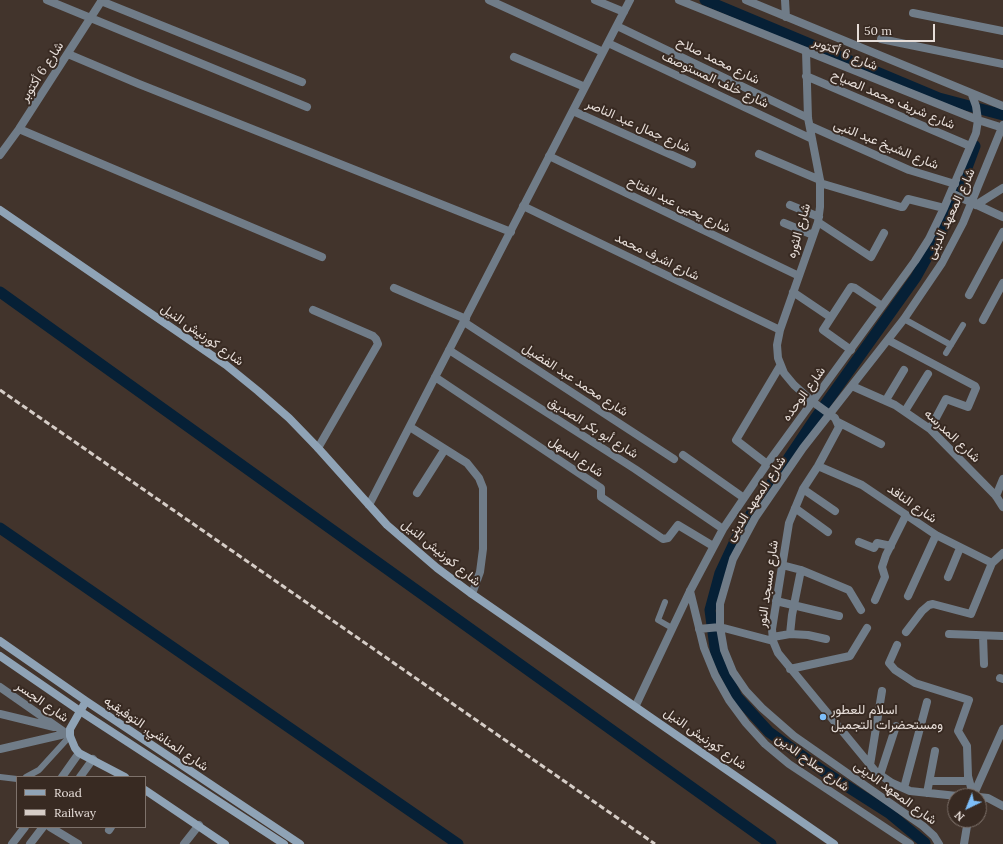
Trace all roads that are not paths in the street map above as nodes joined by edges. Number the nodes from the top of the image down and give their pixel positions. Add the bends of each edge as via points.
1 (47, 0) edge
2 (102, 0) edge
3 (489, 0) edge
4 (595, 0) edge
5 (630, 0) edge
6 (679, 0) edge
7 (746, 0) edge
8 (785, 0) edge
9 (624, 12) junction
10 (913, 13) dead end
11 (786, 17) junction
12 (90, 18) junction
13 (617, 26) junction
14 (1003, 31) edge
15 (881, 40) dead end
16 (608, 43) junction
17 (806, 51) junction
18 (603, 52) junction
19 (68, 54) junction
20 (514, 57) dead end
21 (1003, 64) edge
22 (806, 76) junction
23 (302, 82) dead end
24 (586, 87) junction
25 (972, 95) junction
26 (1003, 106) edge
27 (307, 107) dead end
28 (573, 111) junction
29 (978, 120) junction
30 (809, 122) junction
31 (1003, 127) edge
32 (19, 129) junction
33 (812, 139) junction
34 (970, 146) junction
35 (759, 154) dead end
36 (0, 155) edge
37 (550, 156) junction
38 (692, 164) dead end
39 (820, 182) junction
40 (954, 184) junction
41 (1003, 188) edge
42 (951, 193) junction
43 (790, 204) dead end
44 (974, 204) junction
45 (524, 206) junction
46 (944, 208) junction
47 (0, 210) edge
48 (1003, 218) edge
49 (818, 219) junction
50 (784, 224) dead end
51 (510, 232) junction
52 (1003, 232) edge
53 (884, 233) dead end
54 (812, 235) junction
55 (322, 257) dead end
56 (799, 276) junction
57 (1003, 283) edge
58 (394, 288) dead end
59 (794, 292) junction
60 (969, 294) dead end
61 (882, 306) junction
62 (313, 310) dead end
63 (830, 317) junction
64 (904, 319) junction
65 (465, 320) junction
66 (984, 320) dead end
67 (963, 325) dead end
68 (780, 330) junction
69 (888, 340) junction
70 (951, 345) junction
71 (449, 350) junction
72 (851, 350) junction
73 (946, 353) dead end
74 (780, 366) junction
75 (904, 370) dead end
76 (928, 374) dead end
77 (435, 377) junction
78 (852, 386) junction
79 (886, 400) junction
80 (813, 402) junction
81 (905, 411) junction
82 (828, 414) junction
83 (838, 422) junction
84 (410, 427) junction
85 (930, 429) junction
86 (881, 444) dead end
87 (318, 448) junction
88 (445, 449) junction
89 (683, 455) dead end
90 (674, 459) dead end
91 (767, 464) junction
92 (818, 466) junction
93 (1003, 480) edge
94 (804, 489) junction
95 (417, 493) dead end
96 (996, 496) junction
97 (744, 498) junction
98 (369, 505) junction
99 (1003, 507) edge
100 (794, 508) junction
101 (835, 511) dead end
102 (906, 515) junction
103 (723, 529) junction
104 (828, 532) dead end
105 (936, 535) junction
106 (859, 542) dead end
107 (713, 546) junction
108 (891, 546) junction
109 (960, 548) junction
110 (1003, 553) edge
111 (992, 563) junction
112 (782, 565) junction
113 (801, 570) junction
114 (948, 577) dead end
115 (690, 591) junction
116 (472, 594) junction
117 (908, 596) dead end
118 (874, 600) dead end
119 (776, 601) junction
120 (665, 602) dead end
121 (794, 606) junction
122 (861, 610) dead end
123 (839, 616) dead end
124 (720, 627) junction
125 (672, 628) junction
126 (867, 628) dead end
127 (699, 629) junction
128 (906, 632) dead end
129 (790, 634) junction
130 (949, 634) dead end
131 (983, 636) junction
132 (1003, 636) edge
133 (773, 639) junction
134 (826, 639) dead end
135 (0, 641) edge
136 (897, 645) dead end
137 (0, 656) edge
138 (984, 664) dead end
139 (790, 669) junction
140 (0, 687) edge
141 (882, 691) dead end
142 (86, 701) junction
143 (927, 702) dead end
144 (636, 705) junction
145 (80, 711) junction
146 (0, 714) edge
147 (9, 716) junction
148 (0, 718) edge
149 (896, 726) dead end
150 (58, 728) junction
151 (1003, 730) edge
152 (68, 735) junction
153 (0, 749) edge
154 (872, 749) junction
155 (935, 751) dead end
156 (79, 753) junction
157 (887, 753) junction
158 (93, 759) junction
159 (870, 764) junction
160 (880, 774) junction
161 (28, 776) edge
162 (63, 776) edge
163 (81, 776) edge
164 (123, 776) edge
165 (0, 777) edge
166 (16, 779) edge
167 (930, 781) junction
168 (969, 781) junction
169 (904, 788) junction
170 (971, 788) edge
171 (978, 788) edge
172 (146, 791) edge
173 (926, 793) junction
174 (947, 794) edge
175 (987, 798) edge
176 (1003, 806) edge
177 (199, 825) junction
178 (24, 828) edge
179 (42, 828) edge
180 (52, 828) edge
181 (967, 828) edge
182 (32, 841) edge
183 (12, 844) edge
184 (78, 844) edge
185 (184, 844) edge
186 (225, 844) edge
187 (284, 844) edge
188 (300, 844) edge
189 (834, 844) edge
190 (910, 844) edge
191 (939, 844) edge
192 (964, 844) edge

1 - 12 street
2 - 12 street, شارع 6 أكتوبر
2 - 23 street
3 - 18 street
4 - 9 street
5 - 9 street
6 - 17 street, شارع 6 أكتوبر
7 - 11 street, شارع 6 أكتوبر
8 - 11 street
9 - 13 street
10 - 14 street
11 - 25 street, شارع 6 أكتوبر
12 - 19 street, شارع 6 أكتوبر
12 - 27 street
13 - 16 street
13 - 30 street, شارع محمد صلاح
15 - 21 street
16 - 18 street
16 - 33 street, شارع خلف المستوصف
17 - 22 street, شارع الثوره
17 - 29 street, شارع 6 أكتوبر
18 - 24 street
19 - 32 street, شارع 6 أكتوبر
19 - 51 street
20 - 24 street
22 - 30 street, شارع الثوره
22 - 34 street, شارع شريف محمد الصياح
24 - 28 street
25 - 26 street, شارع 6 أكتوبر
25 - 29 street, شارع الوحده
28 - 37 street
28 - 38 street, شارع جمال عبد الناصر
29 - 31 street, شارع 6 أكتوبر
29 - 34 street, شارع الوحده
30 - 33 street, شارع الثوره
30 - 40 street, شارع الشيخ عبد النبى via 909,170
31 - 44 street, شارع المعهد الدينى
32 - 36 street, شارع 6 أكتوبر
32 - 55 street
33 - 39 street, شارع الثوره
34 - 40 street, شارع الوحده
35 - 39 street
37 - 45 street
37 - 56 street, شارع يحيى عبد الفتاح
39 - 46 street via 901,207 908,199
39 - 49 street, شارع الثوره
40 - 42 street, شارع الوحده
41 - 44 street
42 - 44 street
42 - 46 street, شارع الوحده
43 - 49 street
44 - 48 street
44 - 64 street, شارع المعهد الدينى via 942,263
45 - 51 street
45 - 68 street, شارع اشرف محمد
46 - 61 street, شارع الوحده via 915,261
47 - 87 main road, شارع كورنيش النيل via 226,365 289,418
49 - 53 street via 871,256
49 - 54 street, شارع الثوره
50 - 54 street
51 - 65 street
52 - 60 street
54 - 56 street, شارع الثوره
56 - 59 street, شارع الثوره
57 - 66 street
58 - 65 street, شارع محمد عبد الفضيل
59 - 63 street
59 - 68 street, شارع الثوره
61 - 63 street via 851,287
61 - 72 street, شارع الوحده
62 - 87 street via 373,336 378,344
63 - 72 street via 824,326 824,332
64 - 69 street, شارع المعهد الدينى
64 - 70 lane
65 - 71 street
65 - 90 street, شارع محمد عبد الفضيل
67 - 70 lane
68 - 74 street, شارع الثوره via 777,344
69 - 78 street, شارع المعهد الدينى
69 - 85 street via 976,388 968,407 946,399
70 - 73 lane
71 - 77 street
71 - 103 street, شارع أبو بكر الصديق
72 - 80 street, شارع الوحده
74 - 80 street, شارع الثوره via 794,385
74 - 91 street via 736,440
75 - 79 street
76 - 81 street
77 - 84 street
77 - 107 street, شارع السهل via 601,488 601,497 663,539 668,538 678,525
78 - 79 street, شارع المدرسه
78 - 82 street, شارع المعهد الدينى
79 - 81 street, شارع المدرسه
80 - 82 street
80 - 91 street, شارع الوحده
81 - 85 street, شارع المدرسه
82 - 83 street
82 - 124 street, شارع المعهد الدينى via 742,538 725,581 720,604
83 - 86 street
83 - 92 street, شارع مسجد النور via 837,432
84 - 88 street
84 - 98 street
85 - 96 street, شارع المدرسه
87 - 98 main road, شارع كورنيش النيل
88 - 95 street
88 - 116 street via 474,470 483,488 484,549 480,572
89 - 97 street
91 - 97 street, شارع الوحده
92 - 94 street, شارع مسجد النور
92 - 102 street, شارع النافد via 862,485
93 - 96 street
94 - 100 street, شارع مسجد النور
94 - 101 street
96 - 99 street, شارع المدرسه
97 - 103 street, شارع الوحده
98 - 116 main road, شارع كورنيش النيل via 409,546
100 - 104 street
100 - 112 street, شارع مسجد النور
102 - 105 street, شارع النافد
102 - 108 street
103 - 107 street, شارع الوحده
105 - 109 street, شارع النافد
105 - 117 street
106 - 108 street via 874,548 877,543
107 - 115 street, شارع الوحده
108 - 118 street via 882,568 885,577
109 - 111 street, شارع النافد
109 - 114 street
110 - 111 street
111 - 128 street via 972,613 929,605 922,610
112 - 113 street
112 - 119 street, شارع مسجد النور
113 - 121 street
113 - 122 street via 848,590
115 - 125 street, شارع الوحده
115 - 127 street, شارع صلاح الدين
116 - 144 main road, شارع كورنيش النيل
119 - 121 street
119 - 133 street, شارع مسجد النور
120 - 125 lane via 658,620
121 - 123 street
121 - 129 street
124 - 127 street
124 - 133 street
124 - 191 street, شارع المعهد الدينى via 724,650 733,672 762,708 794,736 923,826
125 - 144 street, شارع الوحده
126 - 139 street via 850,656
127 - 190 street, شارع صلاح الدين via 715,675 729,700 765,744 789,764
129 - 133 street
129 - 134 street
130 - 131 street
131 - 132 street
131 - 138 street
133 - 139 street, شارع مسجد النور via 778,653
135 - 142 main road, شارع المناشي, التوفيقيه
136 - 168 street via 890,663 895,670 915,683 970,700 958,728 967,746
137 - 145 main road, شارع المناشي, التوفيقيه
139 - 159 street, شارع مسجد النور
140 - 150 street, شارع الجسر
141 - 154 street
142 - 145 main road
142 - 188 main road, شارع المناشي, التوفيقيه
143 - 169 street
144 - 189 main road, شارع كورنيش النيل
145 - 152 main road
145 - 187 main road, شارع المناشي, التوفيقيه
146 - 147 street
147 - 148 street
147 - 150 street
149 - 157 street
150 - 152 street, شارع الجسر
151 - 171 street
152 - 153 street
152 - 156 main road
152 - 161 lane via 39,770
154 - 157 street
154 - 159 street
155 - 167 street
156 - 158 main road
156 - 162 street
157 - 160 street
158 - 163 street
158 - 164 main road
159 - 160 street, شارع مسجد النور
160 - 169 street, شارع مسجد النور
165 - 166 lane
167 - 168 street
167 - 173 street
168 - 170 street
169 - 173 street, شارع مسجد النور
172 - 177 main road
173 - 174 street, شارع مسجد النور
175 - 176 street
177 - 185 street
177 - 186 main road
178 - 182 street
178 - 183 street
179 - 182 street
180 - 184 street
181 - 192 street

